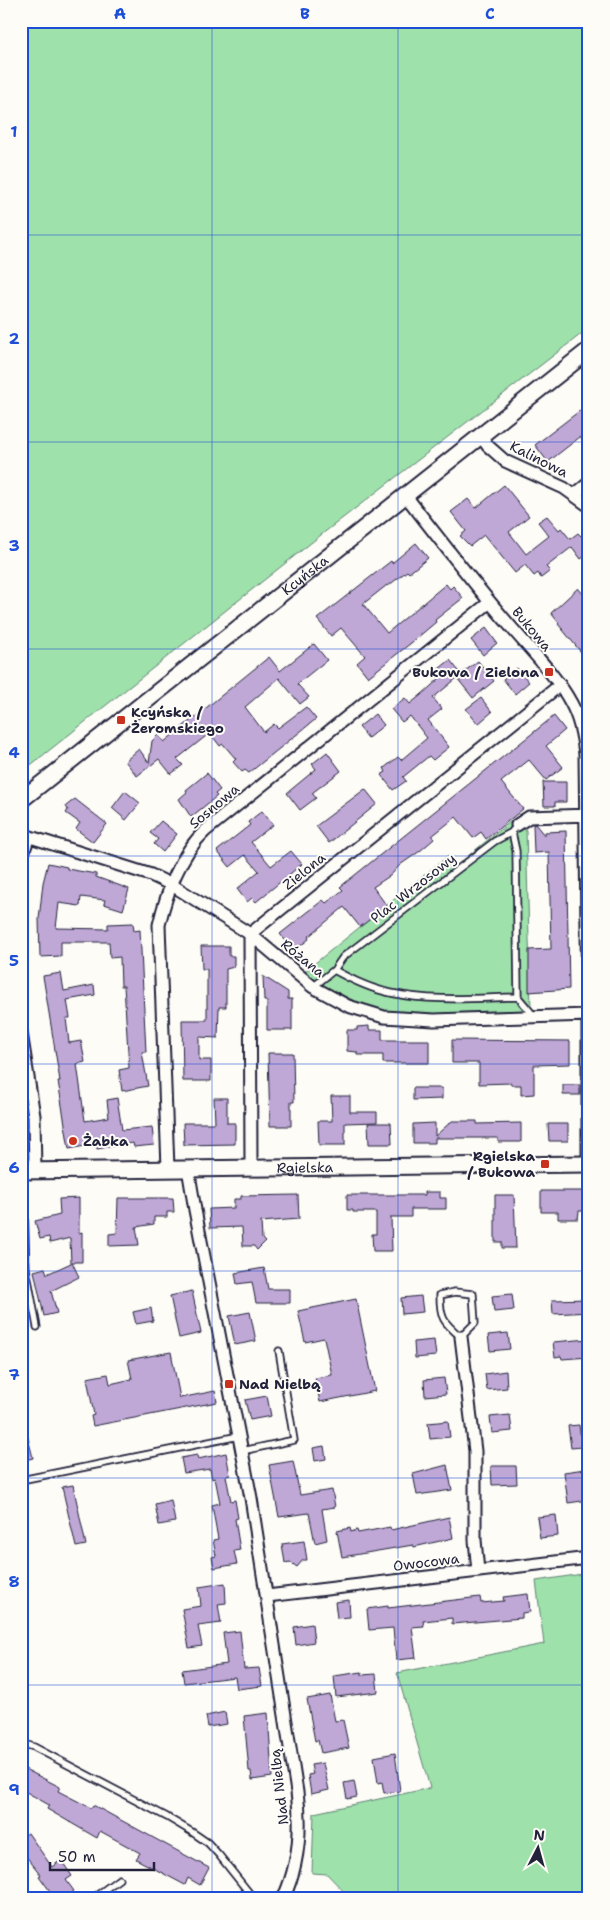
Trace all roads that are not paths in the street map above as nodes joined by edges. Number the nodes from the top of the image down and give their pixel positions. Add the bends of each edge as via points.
1 (589, 350) edge
2 (480, 435) junction
3 (589, 484) edge
4 (405, 495) junction
5 (574, 495) junction
6 (589, 506) edge
7 (490, 602) junction
8 (560, 685) junction
9 (21, 800) edge
10 (587, 815) edge
11 (514, 828) junction
12 (25, 835) edge
13 (21, 859) edge
14 (172, 885) junction
15 (250, 934) junction
16 (334, 970) junction
17 (313, 987) junction
18 (518, 997) junction
19 (588, 1015) edge
20 (534, 1016) junction
21 (21, 1032) edge
22 (588, 1164) edge
23 (251, 1167) junction
24 (168, 1168) junction
25 (188, 1168) junction
26 (26, 1171) edge
27 (37, 1327) dead end
28 (460, 1337) junction
29 (279, 1352) dead end
30 (239, 1436) junction
31 (242, 1451) junction
32 (21, 1480) edge
33 (589, 1558) edge
34 (478, 1571) junction
35 (267, 1596) junction
36 (21, 1743) edge
37 (120, 1879) dead end
38 (21, 1895) edge
39 (24, 1899) edge
40 (92, 1899) edge
41 (254, 1899) edge
42 (283, 1899) edge

1 - 2 street, Kcyńska
2 - 4 street, Kcyńska
2 - 5 street, Kalinowa via 505,461
3 - 5 street
4 - 7 street, Bukowa
4 - 9 street, Kcyńska
5 - 6 street, Kalinowa
7 - 8 street, Bukowa
7 - 14 street, Sosnowa via 205,831 189,850
8 - 10 street, Bukowa via 572,704 583,736
8 - 15 street, Zielona
10 - 11 street via 529,818
10 - 19 street, Bukowa
11 - 16 lane, Plac Wrzosowy via 343,957
11 - 18 lane
12 - 13 street
12 - 14 street, Różana via 152,875
14 - 15 street, Różana
14 - 24 street, Sosnowa via 159,926
15 - 17 street, Różana
15 - 23 street
16 - 17 lane, Plac Wrzosowy
16 - 18 lane via 368,986 421,998
17 - 20 street, Różana via 348,1006 384,1017 434,1020
18 - 20 lane
19 - 20 street, Różana
19 - 22 street, Bukowa
21 - 26 street via 34,1116
22 - 23 street, Rgielska
23 - 25 street, Rgielska
24 - 25 street, Rgielska
24 - 26 street, Rgielska
25 - 30 street, Nad Nielbą
26 - 27 lane via 26,1268
28 - 28 lane via 443,1322 440,1295 455,1292 473,1294 475,1322
28 - 34 street via 475,1451
29 - 31 lane via 294,1440
30 - 31 street, Nad Nielbą
30 - 32 lane
31 - 35 street, Nad Nielbą
33 - 34 street, Owocowa
34 - 35 street, Owocowa
35 - 42 street, Nad Nielbą via 300,1816 295,1867
36 - 41 lane via 192,1832 208,1843
37 - 40 lane
38 - 39 lane

